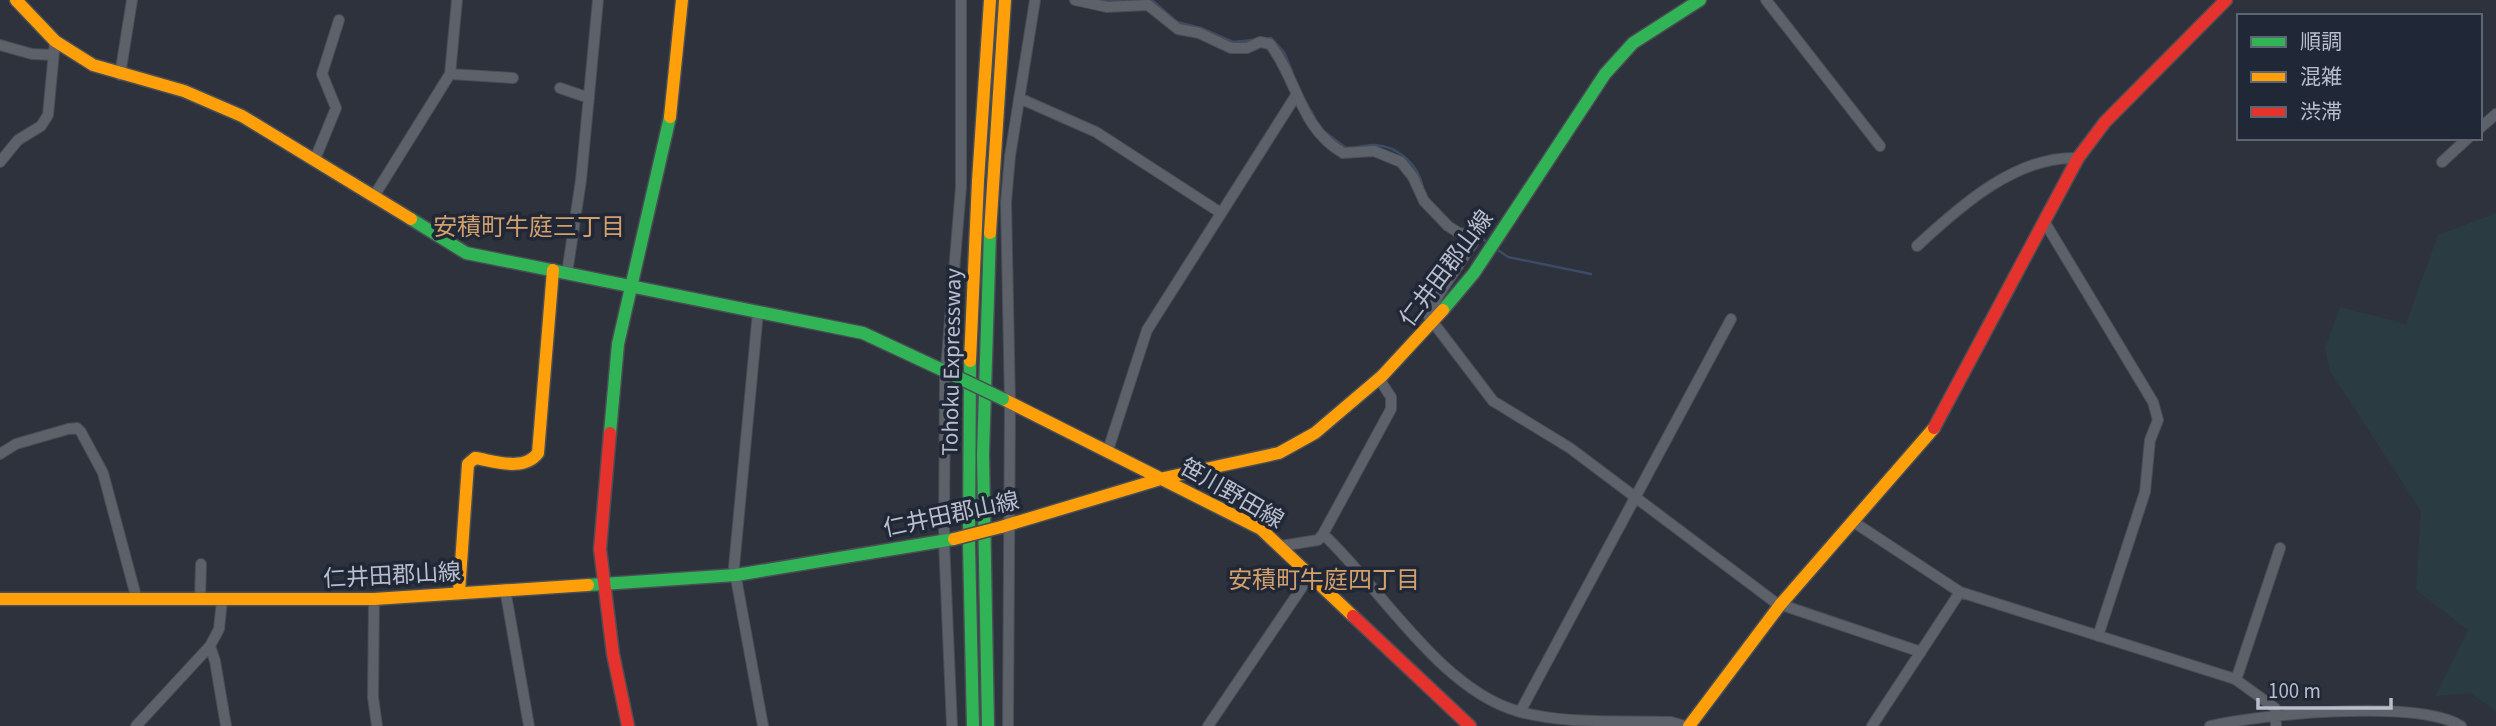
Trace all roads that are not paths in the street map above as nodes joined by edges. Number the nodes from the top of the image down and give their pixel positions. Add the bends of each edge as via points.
1 (16, 0) edge
2 (132, 0) edge
3 (457, 0) edge
4 (598, 0) edge
5 (682, 0) edge
6 (961, 0) edge
7 (990, 0) edge
8 (1005, 0) edge
9 (1035, 0) edge
10 (1075, 0) edge
11 (1700, 0) edge
12 (1766, 0) edge
13 (2226, 0) edge
14 (338, 20) dead end
15 (55, 41) junction
16 (0, 45) edge
17 (53, 55) junction
18 (450, 74) junction
19 (120, 75) junction
20 (513, 78) dead end
21 (560, 88) dead end
22 (1295, 97) junction
23 (589, 98) junction
24 (1019, 98) junction
25 (2496, 114) edge
26 (2482, 126) edge
27 (2466, 140) edge
28 (1880, 146) dead end
29 (2078, 158) junction
30 (315, 159) junction
31 (0, 162) edge
32 (2442, 162) dead end
33 (374, 196) junction
34 (1221, 213) junction
35 (2044, 221) junction
36 (1917, 246) dead end
37 (553, 270) junction
38 (567, 273) junction
39 (629, 286) junction
40 (758, 312) junction
41 (1731, 319) dead end
42 (1432, 324) junction
43 (949, 373) junction
44 (1379, 379) junction
45 (1006, 401) junction
46 (1108, 450) junction
47 (0, 454) edge
48 (1164, 478) junction
49 (1635, 500) junction
50 (1852, 521) junction
51 (1005, 526) junction
52 (1323, 534) junction
53 (949, 540) junction
54 (1281, 546) junction
55 (2280, 548) dead end
56 (201, 564) dead end
57 (1311, 574) junction
58 (736, 575) junction
59 (603, 585) junction
60 (505, 589) junction
61 (460, 592) junction
62 (1960, 592) junction
63 (0, 599) edge
64 (374, 599) junction
65 (137, 600) junction
66 (200, 600) junction
67 (222, 600) junction
68 (1780, 605) junction
69 (2098, 636) junction
70 (210, 646) junction
71 (1921, 652) junction
72 (2236, 680) junction
73 (1520, 712) junction
74 (2276, 721) edge
75 (136, 726) edge
76 (226, 726) edge
77 (377, 726) edge
78 (529, 726) edge
79 (628, 726) edge
80 (763, 726) edge
81 (952, 726) edge
82 (973, 726) edge
83 (988, 726) edge
84 (1008, 726) edge
85 (1208, 726) edge
86 (1470, 726) edge
87 (1687, 726) edge
88 (1871, 726) edge
89 (2210, 726) edge
90 (2461, 726) edge

1 - 15 main road, 笹川野田線
2 - 19 street
3 - 18 street
4 - 23 street
5 - 39 main road via 660,173
6 - 43 street via 964,103
7 - 82 main road, Tohoku Expressway via 971,354
8 - 83 main road, Tohoku Expressway via 995,129 985,423
9 - 24 street
10 - 22 street via 1107,7 1149,5 1178,29 1231,48 1268,43 1282,62
11 - 42 main road, 仁井田郡山線 via 1633,43 1605,74 1474,273
12 - 28 street
13 - 29 main road via 2105,122
14 - 30 street via 322,74 336,108
15 - 17 street
15 - 19 main road, 笹川野田線 via 93,65
16 - 17 street
17 - 31 street via 48,115
18 - 20 street
18 - 33 street
19 - 30 main road, 笹川野田線 via 211,101
21 - 23 street
22 - 34 street
22 - 42 street via 1316,131 1339,150 1349,154 1382,152 1401,162 1424,201 1448,226 1474,236 1432,308
23 - 38 street
24 - 34 street via 1096,132
24 - 45 street via 1006,202
25 - 26 street
27 - 32 street
29 - 35 main road
29 - 36 street via 2054,156 2036,162 1969,202
30 - 33 main road, 笹川野田線
33 - 37 main road, 笹川野田線 via 466,253
34 - 46 street via 1147,331
35 - 50 main road via 1942,417
35 - 69 street via 2153,402 2157,416 2145,492
37 - 38 main road, 笹川野田線
37 - 61 main road via 538,453 527,464 475,458 468,464
38 - 39 main road, 笹川野田線
39 - 40 main road, 笹川野田線
39 - 59 main road via 611,399 600,549
40 - 43 main road, 笹川野田線 via 863,333
40 - 58 street via 738,504
41 - 49 street
42 - 44 main road, 仁井田郡山線
42 - 49 street via 1493,401 1570,448
43 - 45 main road, 笹川野田線, bridge
43 - 53 street
44 - 48 main road, 仁井田郡山線 via 1290,449
44 - 52 street via 1391,397 1391,409
45 - 46 main road, 笹川野田線
45 - 51 street
46 - 48 main road, 笹川野田線
47 - 65 street via 16,444 68,429 81,432 103,473
48 - 51 main road, 仁井田郡山線
48 - 54 main road, 笹川野田線 via 1261,529
49 - 68 street
49 - 73 street
50 - 62 street
50 - 68 main road
51 - 53 main road, 仁井田郡山線, bridge
51 - 84 street
52 - 54 street via 1318,540
52 - 73 street via 1454,675 1496,703
53 - 58 main road, 仁井田郡山線
53 - 81 street
54 - 57 main road, 笹川野田線
55 - 72 street
56 - 66 street
57 - 85 street
57 - 86 main road, 笹川野田線
58 - 59 main road, 仁井田郡山線
58 - 80 street
59 - 60 main road, 仁井田郡山線
59 - 79 main road
60 - 61 main road, 仁井田郡山線
60 - 78 street
61 - 64 main road, 仁井田郡山線
62 - 69 street
62 - 71 street
63 - 65 main road, 仁井田郡山線
64 - 67 main road, 仁井田郡山線
64 - 77 street
65 - 66 main road, 仁井田郡山線
66 - 67 main road, 仁井田郡山線
67 - 70 street via 219,629
68 - 71 street
68 - 87 main road
69 - 72 street
70 - 75 street
70 - 76 street
71 - 88 street
72 - 74 street via 2269,702
73 - 87 street
74 - 89 street via 2249,717
74 - 90 street via 2427,713

